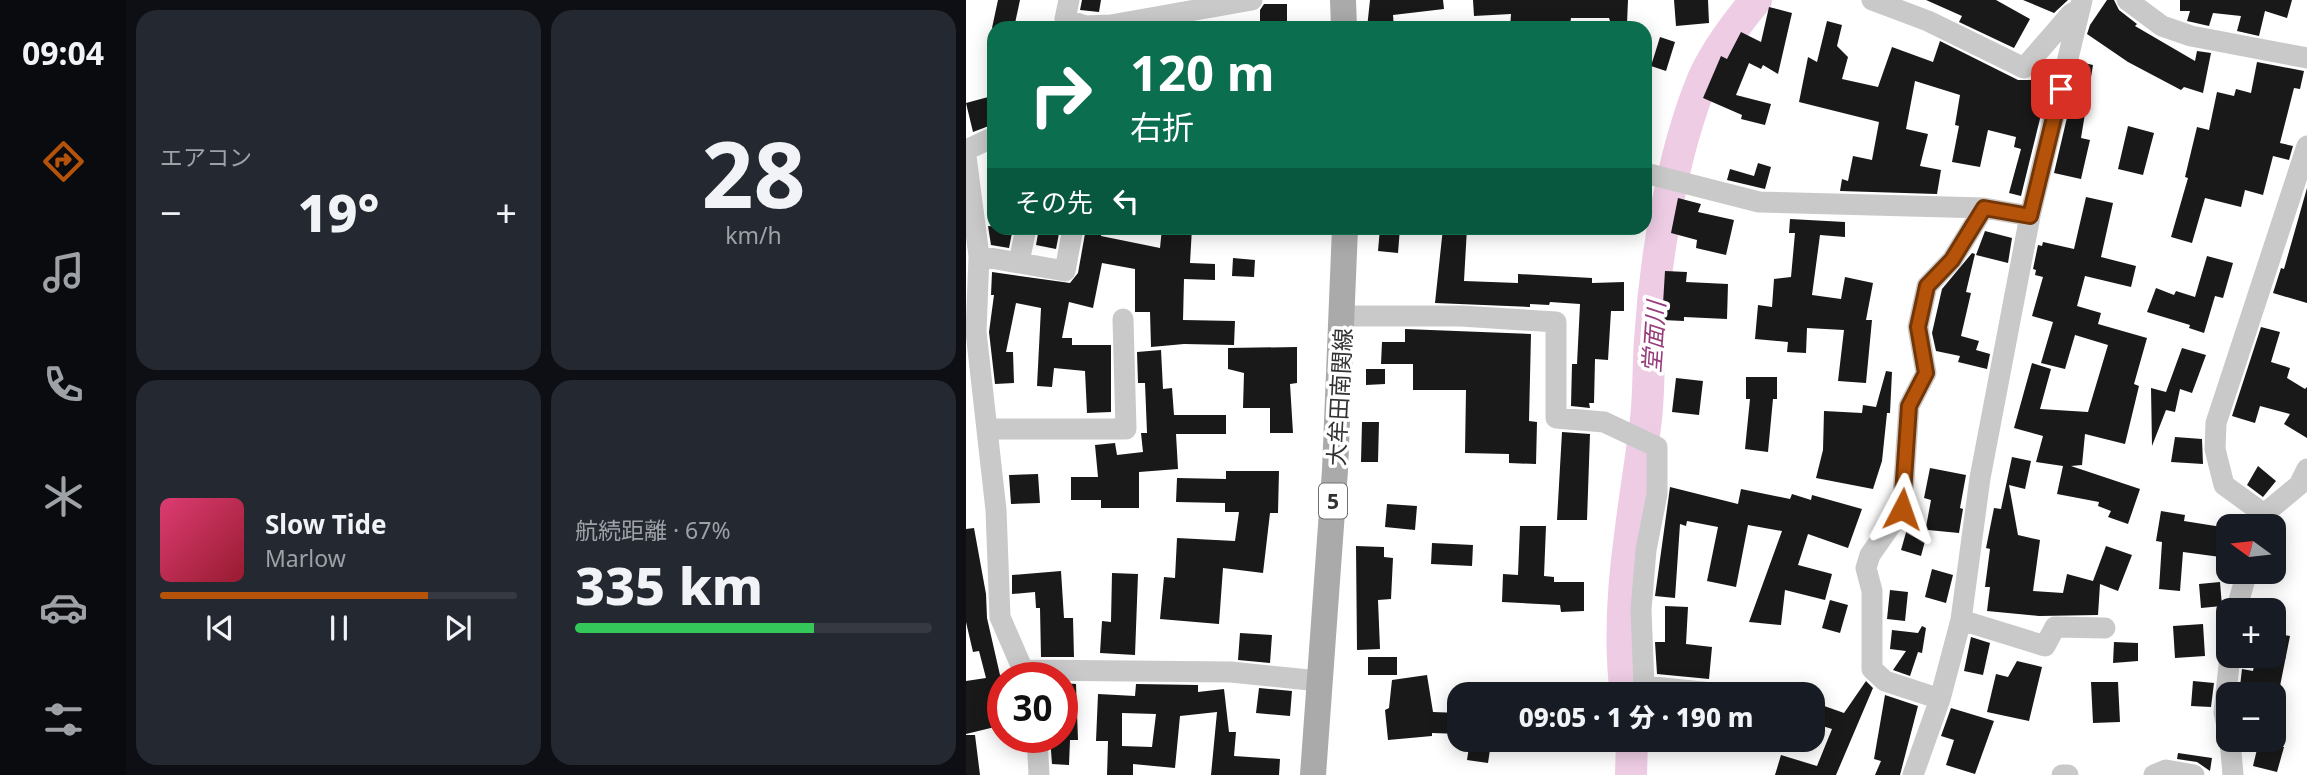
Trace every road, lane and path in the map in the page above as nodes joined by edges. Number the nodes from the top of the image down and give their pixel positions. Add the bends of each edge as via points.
1 (1252, 0) edge
2 (1343, 0) edge
3 (1872, 0) edge
4 (2127, 0) edge
5 (2081, 5) edge
6 (1142, 21) edge
7 (1343, 21) edge
8 (2307, 58) edge
9 (987, 140) edge
10 (2307, 146) edge
11 (966, 150) edge
12 (966, 156) edge
13 (1653, 174) edge
14 (2302, 181) edge
15 (1984, 208) junction
16 (970, 212) edge
17 (2030, 216) junction
18 (1025, 235) edge
19 (1072, 235) edge
20 (1345, 235) edge
21 (979, 256) junction
22 (1019, 262) junction
23 (1343, 316) junction
24 (1124, 319) dead end
25 (971, 330) edge
26 (987, 429) junction
27 (2307, 468) edge
28 (2255, 514) edge
29 (2269, 514) edge
30 (1961, 620) junction
31 (2105, 628) dead end
32 (1020, 662) edge
33 (1078, 673) edge
34 (1319, 681) junction
35 (1644, 682) edge
36 (1940, 699) junction
37 (2231, 752) edge
38 (1038, 753) edge
39 (1916, 774) edge
40 (1039, 775) edge
41 (1312, 775) edge
42 (2062, 775) edge
43 (2068, 775) edge
44 (2154, 775) edge
45 (2194, 775) edge
46 (2233, 775) edge

1 - 6 street
2 - 7 main road
3 - 5 street via 1928,21 2024,68
4 - 8 street via 2162,26 2190,36
5 - 17 street
9 - 11 street
10 - 14 street
12 - 16 street
13 - 15 street via 1759,202
14 - 28 street via 2216,423 2215,449 2224,485
15 - 17 street
15 - 36 street via 1952,260 1927,286 1918,327 1926,373 1909,406 1902,509 1866,568 1872,591 1872,669 1885,681
16 - 21 street
17 - 30 street via 1980,478
18 - 22 street
19 - 22 street via 1065,271
20 - 23 main road, 大牟田南関線 / 5
21 - 22 street
21 - 25 street
23 - 34 main road, 大牟田南関線 / 5
23 - 35 street via 1556,322 1556,418 1604,422 1657,447 1657,494 1641,610
24 - 26 street via 1126,429
25 - 26 street
26 - 32 street via 1000,558 1000,617
27 - 29 street via 2299,485
30 - 31 street via 2045,646 2055,627
30 - 36 street
33 - 34 street via 1231,672
34 - 41 main road, 大牟田南関線 / 5
36 - 39 street
37 - 46 street
38 - 40 street
42 - 43 street
44 - 45 street via 2166,771

